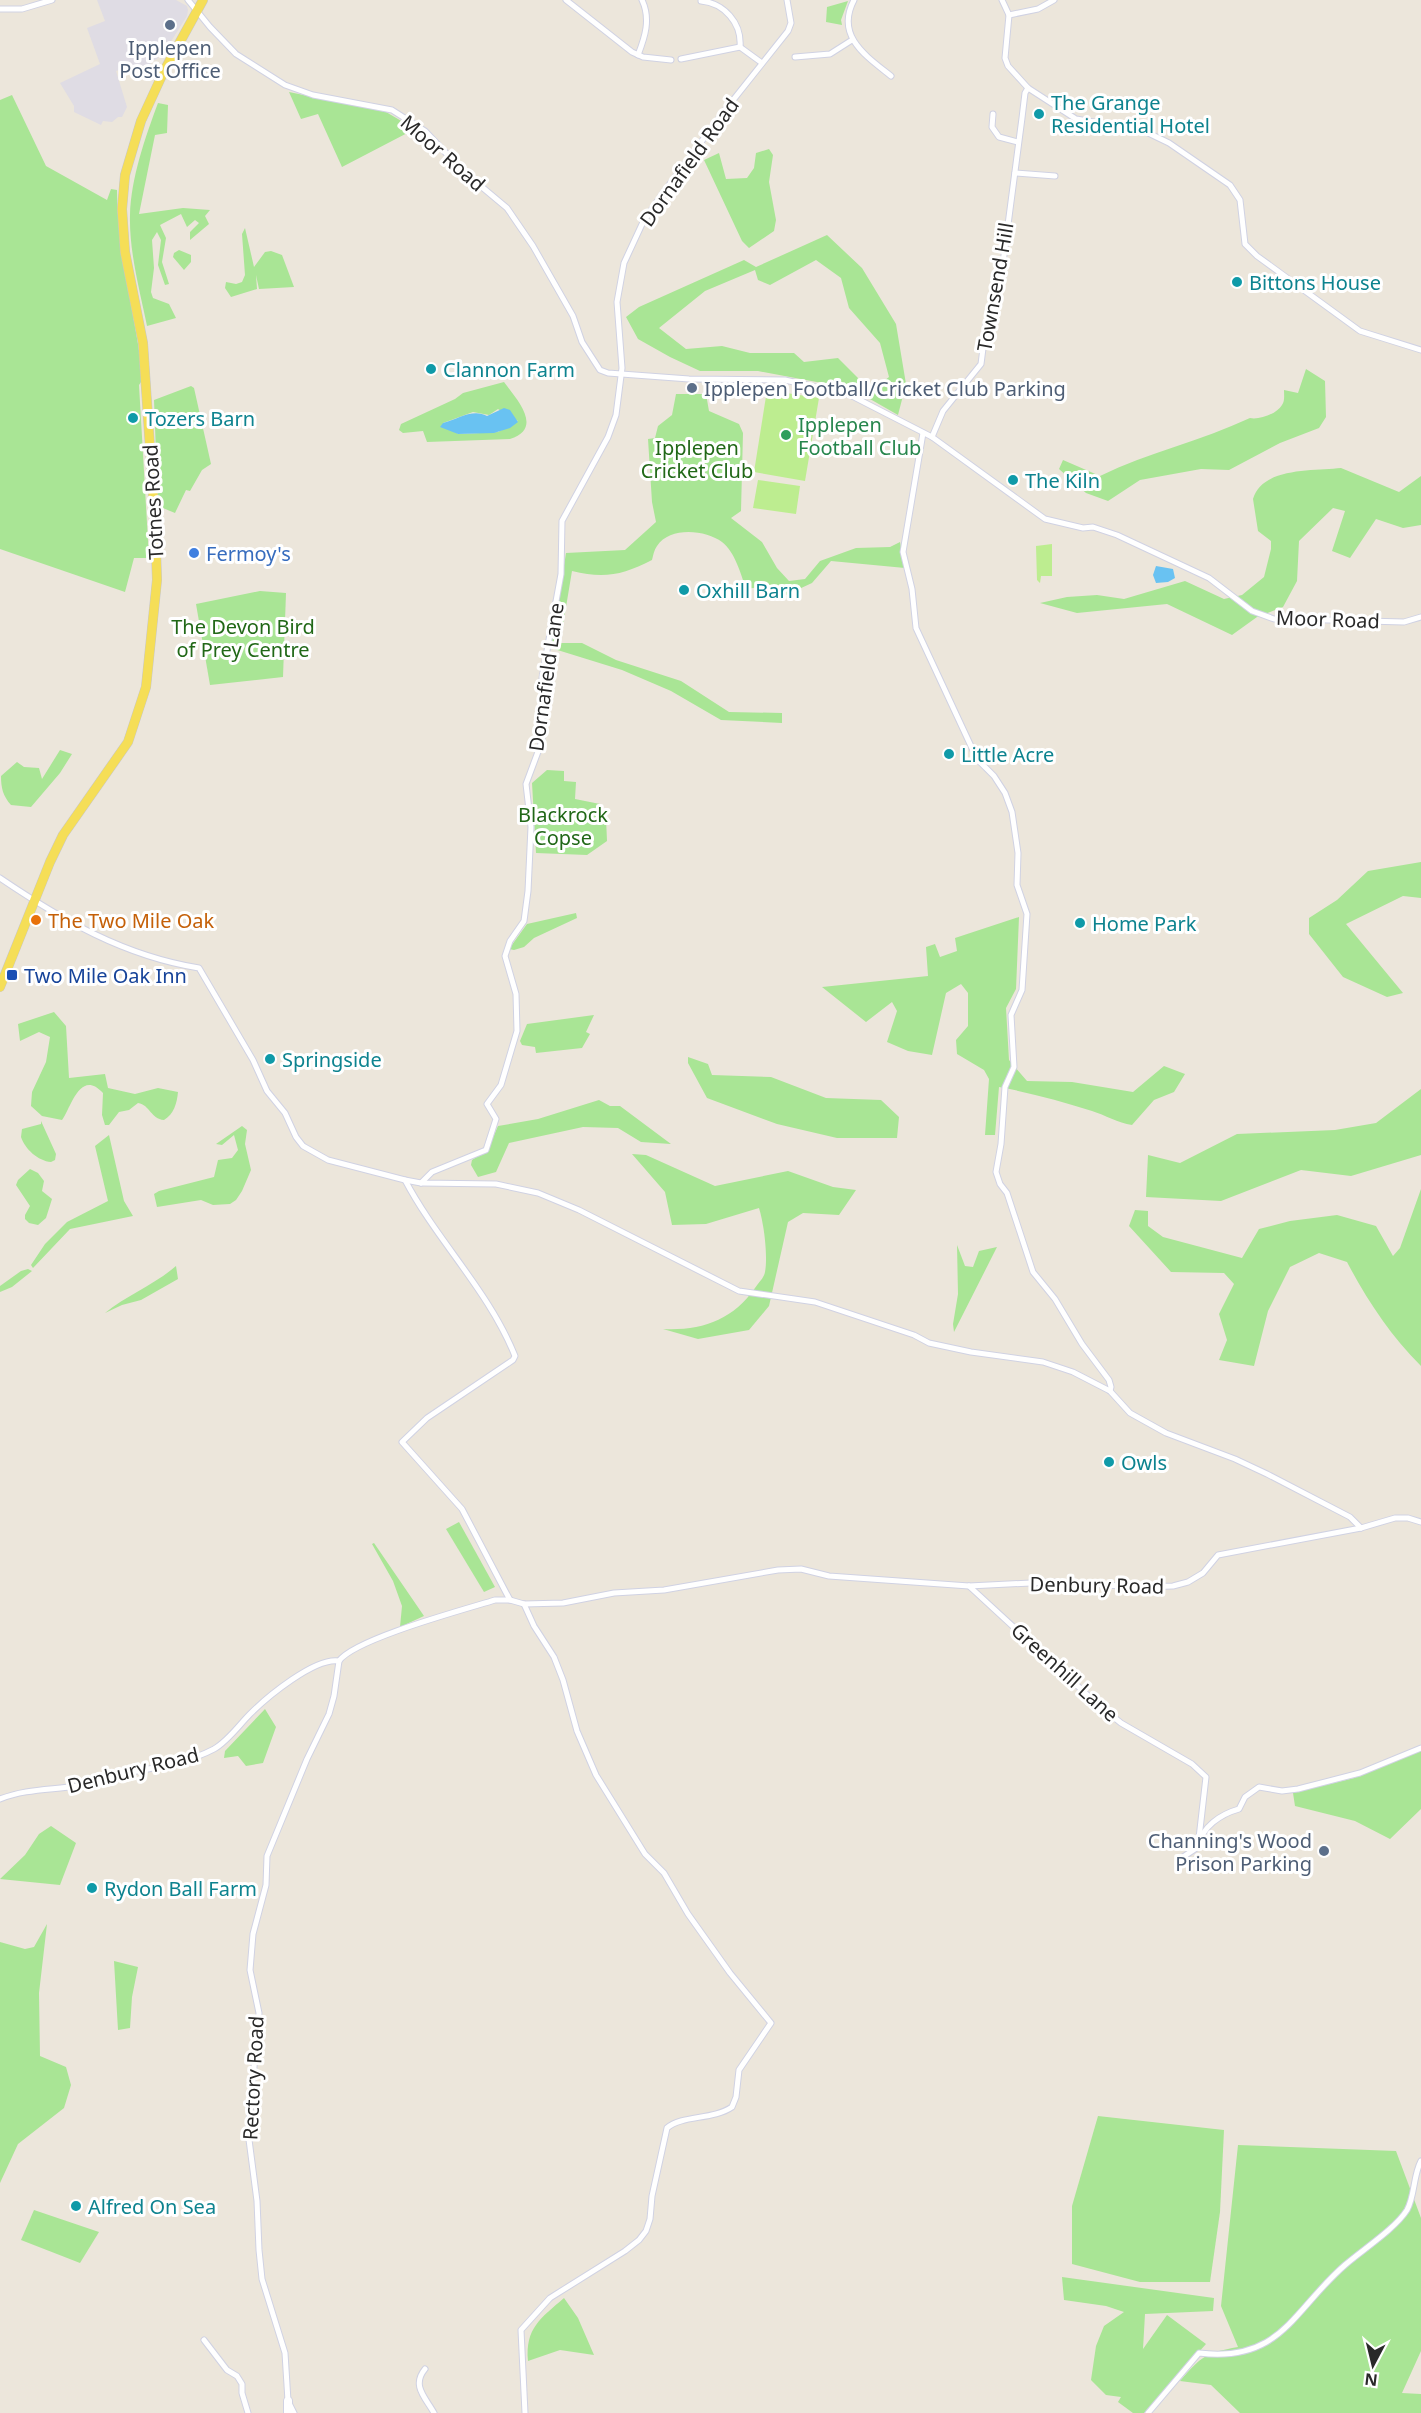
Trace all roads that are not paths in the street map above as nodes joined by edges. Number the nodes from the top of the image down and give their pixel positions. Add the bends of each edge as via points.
1 (52, 0) edge
2 (188, 0) edge
3 (203, 0) edge
4 (566, 0) edge
5 (642, 0) edge
6 (787, 0) edge
7 (854, 0) edge
8 (1002, 0) edge
9 (1054, 0) edge
10 (701, 1) edge
11 (0, 9) edge
12 (197, 10) junction
13 (1009, 15) junction
14 (852, 40) junction
15 (740, 47) junction
16 (638, 55) junction
17 (795, 57) dead end
18 (681, 59) dead end
19 (671, 60) dead end
20 (762, 63) junction
21 (891, 76) dead end
22 (1029, 88) junction
23 (993, 114) dead end
24 (1018, 142) junction
25 (1015, 173) junction
26 (1055, 176) dead end
27 (1421, 350) edge
28 (622, 374) junction
29 (923, 433) junction
30 (932, 437) junction
31 (1421, 617) edge
32 (0, 878) edge
33 (33, 901) junction
34 (0, 987) edge
35 (405, 1180) junction
36 (421, 1183) junction
37 (1110, 1391) junction
38 (1421, 1521) edge
39 (1361, 1528) junction
40 (969, 1586) junction
41 (510, 1600) junction
42 (524, 1604) junction
43 (339, 1660) junction
44 (1421, 1748) edge
45 (0, 1799) edge
46 (1199, 1838) junction
47 (1180, 1859) dead end
48 (1421, 2161) edge
49 (204, 2340) dead end
50 (425, 2369) dead end
51 (288, 2401) junction
52 (248, 2413) edge
53 (288, 2413) edge
54 (294, 2413) edge
55 (434, 2413) edge
56 (525, 2413) edge
57 (1148, 2413) edge

1 - 11 street via 22,9
2 - 12 street, Moor Road
3 - 12 main road, Totnes Road
4 - 16 street
5 - 16 street via 646,30
6 - 20 street, Dornafield Road via 790,27
7 - 14 street via 847,18
8 - 13 street
9 - 13 street via 1038,9
10 - 15 street via 716,4 730,16 740,32
12 - 28 street, Moor Road via 236,54 285,85 313,95 392,110 425,131 507,208 573,316 582,342 600,370
12 - 33 main road, Totnes Road via 141,121 125,175 122,209 125,252 143,343 155,523 157,580 146,687 128,742 63,835
13 - 22 street via 1005,58
14 - 17 street via 830,54
14 - 21 street
15 - 18 street
15 - 20 street
16 - 19 street
20 - 28 street, Dornafield Road via 663,192 643,222 624,263 617,309
22 - 24 street, Townsend Hill
22 - 27 street via 1076,119 1142,130 1169,143 1230,185 1240,200 1245,244 1257,256 1360,331
23 - 24 street via 992,127 999,137
24 - 25 street, Townsend Hill
25 - 26 street
25 - 30 street, Townsend Hill via 1001,278 986,325 981,364 944,411
28 - 29 street, Moor Road via 785,380 850,395
28 - 36 street, Dornafield Lane via 616,415 608,437 562,520 561,574 542,678 542,741 526,784 531,827 528,891 524,921 510,940 505,956 516,994 517,1031 501,1085 487,1104 496,1119 495,1126 486,1150 432,1172
29 - 30 street, Moor Road
29 - 37 street via 903,552 916,628 977,759 1005,793 1012,812 1017,885 1027,914 1022,990 1011,1016 1014,1067 1005,1088 996,1172 1033,1272 1109,1380
30 - 31 street, Moor Road via 1045,519 1117,535 1209,578 1252,611 1274,619 1404,622
32 - 33 street
33 - 34 main road, Totnes Road
33 - 35 street via 123,948 199,968 267,1091 285,1113 303,1146 337,1164
35 - 36 street
35 - 41 street via 503,1328 515,1356 427,1418 402,1442 462,1509
36 - 37 street via 496,1184 538,1193 739,1290 815,1302 948,1348 1043,1362
37 - 39 street via 1136,1416 1166,1433 1267,1474 1350,1516
38 - 39 street, Denbury Road via 1395,1518
39 - 40 street, Denbury Road via 1218,1555 1203,1573 1173,1586 1051,1582
40 - 42 street, Denbury Road via 830,1576 801,1569 563,1603
40 - 46 street, Greenhill Lane via 1121,1723 1192,1764 1206,1777
41 - 42 street, Denbury Road
41 - 43 street, Denbury Road via 495,1600 391,1633
42 - 56 street via 554,1658 577,1731 596,1775 645,1854 664,1873 706,1939 771,2024 739,2070 732,2107 667,2128 650,2219 639,2240 550,2298 521,2330
43 - 45 street, Denbury Road via 320,1664 295,1678 252,1711 219,1746 208,1751 79,1785 21,1792
43 - 51 street, Rectory Road via 329,1714 267,1856 266,1885 253,1934 250,1970 259,2013 249,2150 262,2279 285,2353
44 - 46 street via 1360,1773 1298,1789 1259,1787 1245,1797 1239,1809 1222,1814
46 - 47 street, Greenhill Lane via 1198,1846
48 - 57 street via 1407,2210 1344,2266 1290,2325 1254,2349 1220,2356 1199,2353
49 - 52 street via 242,2384
50 - 55 street via 419,2376 419,2386
51 - 53 street
51 - 54 street

